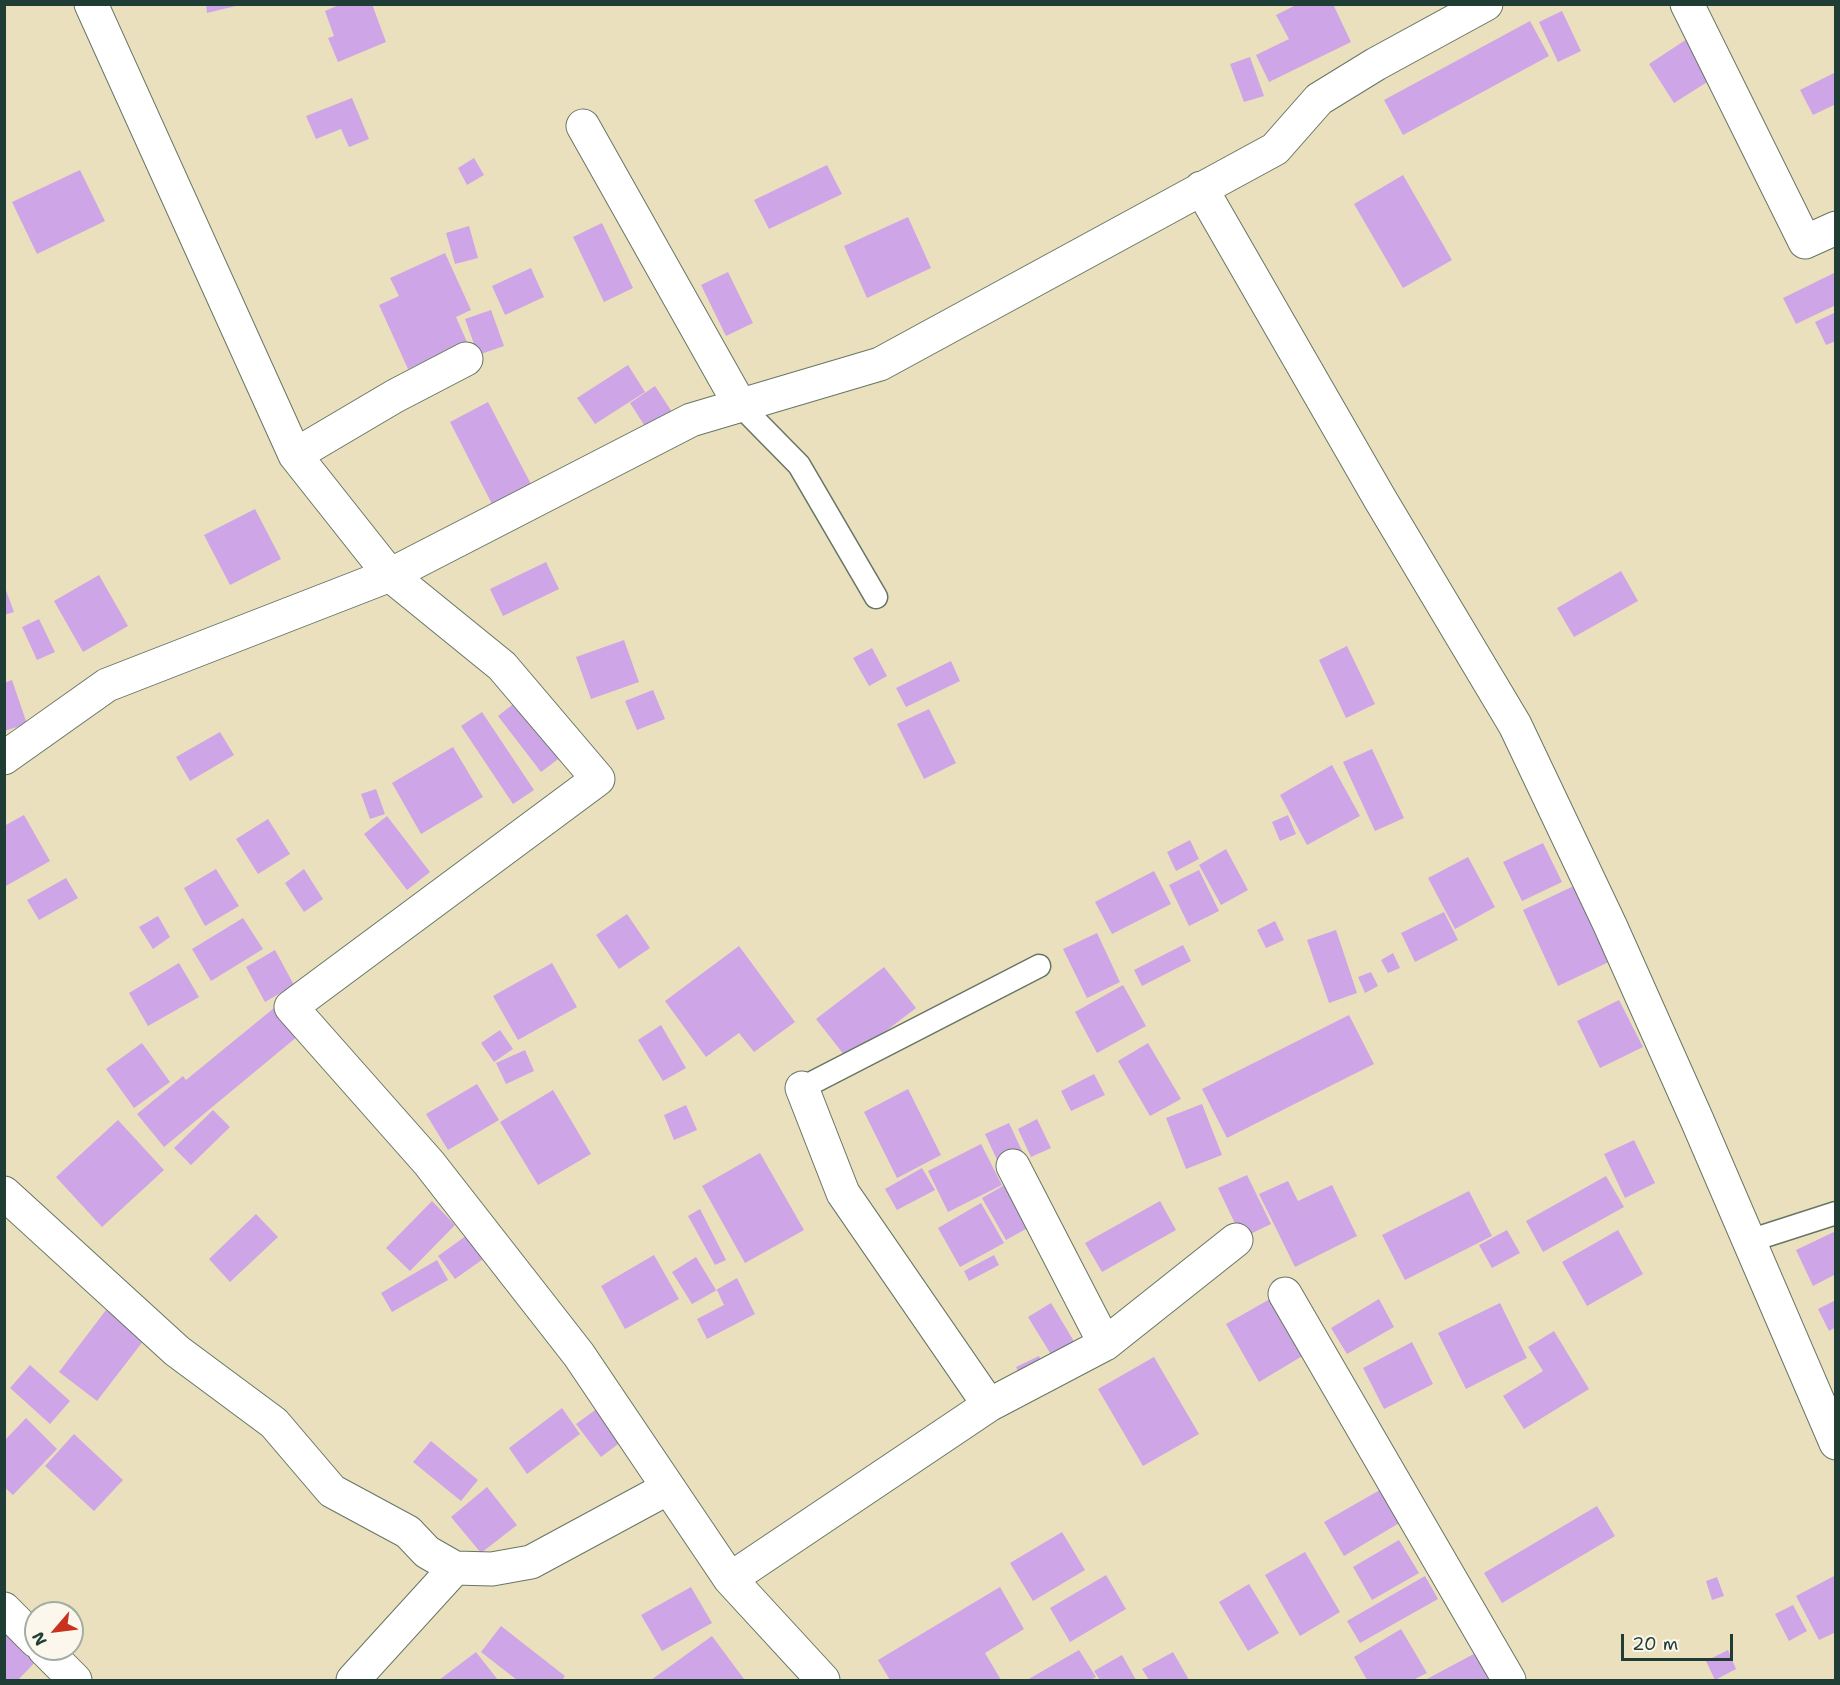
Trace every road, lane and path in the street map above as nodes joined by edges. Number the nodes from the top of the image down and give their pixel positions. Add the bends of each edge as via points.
1 (91, 4) edge
2 (1486, 4) edge
3 (1687, 4) edge
4 (583, 126) dead end
5 (1201, 188) junction
6 (1836, 228) edge
7 (466, 359) dead end
8 (740, 405) junction
9 (295, 455) junction
10 (390, 575) junction
11 (876, 597) dead end
12 (4, 758) edge
13 (1039, 966) dead end
14 (802, 1088) joint
15 (1013, 1166) dead end
16 (4, 1193) edge
17 (1836, 1213) edge
18 (1236, 1240) dead end
19 (1749, 1241) junction
20 (1285, 1294) dead end
21 (1106, 1344) junction
22 (989, 1405) junction
23 (1836, 1443) edge
24 (668, 1488) junction
25 (455, 1568) junction
26 (730, 1579) junction
27 (4, 1609) edge
28 (24, 1629) edge
29 (56, 1661) edge
30 (75, 1680) edge
31 (353, 1680) edge
32 (823, 1680) edge
33 (1509, 1680) edge

1 - 9 street
2 - 5 street via 1319,99 1275,149
3 - 6 street via 1805,242
4 - 8 street
5 - 8 street via 880,364
5 - 19 street via 1515,726 1611,925
7 - 9 street
8 - 10 street via 691,420
8 - 11 lane via 799,465
9 - 10 street
10 - 12 street via 107,685
10 - 24 street via 502,666 598,779 291,1007 429,1163 579,1355
13 - 14 lane
14 - 22 street via 843,1193
15 - 21 street
16 - 25 street via 177,1351 274,1423 332,1491 408,1532 427,1552
17 - 19 lane
18 - 21 street
19 - 23 street
20 - 33 street
21 - 22 street
22 - 26 street
24 - 25 street via 531,1562 492,1569
24 - 26 street
25 - 31 street
26 - 32 street
27 - 28 street
29 - 30 street

